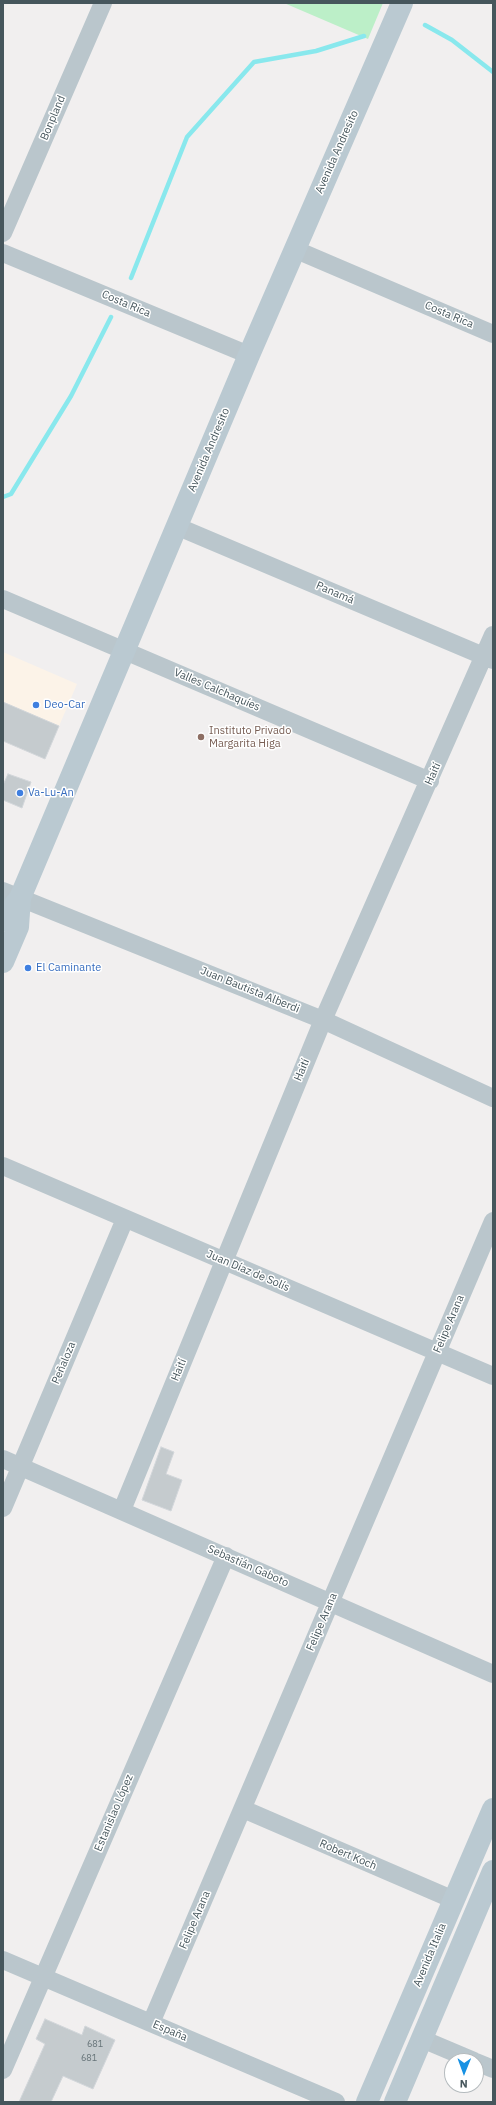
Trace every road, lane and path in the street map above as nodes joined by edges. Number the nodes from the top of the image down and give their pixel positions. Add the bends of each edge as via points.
1 (103, 3) edge
2 (402, 3) edge
3 (3, 234) edge
4 (294, 249) junction
5 (3, 253) edge
6 (493, 334) edge
7 (249, 355) junction
8 (176, 526) junction
9 (3, 599) edge
10 (493, 635) edge
11 (125, 651) junction
12 (489, 658) edge
13 (430, 781) junction
14 (12, 894) edge
15 (3, 920) edge
16 (3, 962) edge
17 (323, 1020) junction
18 (493, 1098) edge
19 (3, 1166) edge
20 (125, 1219) junction
21 (493, 1221) edge
22 (223, 1260) junction
23 (438, 1352) junction
24 (493, 1376) edge
25 (3, 1459) edge
26 (20, 1466) junction
27 (3, 1508) edge
28 (122, 1510) junction
29 (226, 1556) junction
30 (331, 1602) junction
31 (493, 1674) edge
32 (243, 1809) junction
33 (493, 1809) edge
34 (493, 1871) edge
35 (454, 1900) junction
36 (3, 1960) edge
37 (43, 1977) junction
38 (151, 2023) junction
39 (422, 2039) junction
40 (456, 2053) edge
41 (3, 2070) edge
42 (336, 2102) edge
43 (367, 2102) edge
44 (395, 2102) edge

1 - 3 street, Bonpland
2 - 4 main road, Avenida Andresito
4 - 6 street, Costa Rica
4 - 7 main road, Avenida Andresito
5 - 7 street, Costa Rica
7 - 8 main road, Avenida Andresito
8 - 11 main road, Avenida Andresito
8 - 12 street, Panamá
9 - 11 street, Valles Calchaquíes
10 - 12 street, Haití
11 - 13 street, Valles Calchaquíes
11 - 14 main road, Avenida Andresito
12 - 13 street, Haití
13 - 17 street, Haití
14 - 15 main road, Avenida Andresito
14 - 16 main road, Avenida Andresito via 18,927
14 - 17 street, Juan Bautista Alberdi
17 - 18 street, Juan Bautista Alberdi
17 - 22 street, Haití
19 - 20 street, Juan Díaz de Solís
20 - 22 street, Juan Díaz de Solís
20 - 26 street, Peñaloza
21 - 23 street, Felipe Arana
22 - 23 street, Juan Díaz de Solís
22 - 28 street, Haití
23 - 24 street, Juan Díaz de Solís
23 - 30 street, Felipe Arana
25 - 26 street, Sebastián Gaboto
26 - 27 street, Peñaloza
26 - 28 street, Sebastián Gaboto
28 - 29 street, Sebastián Gaboto
29 - 30 street, Sebastián Gaboto
29 - 37 street, Estanislao López
30 - 31 street, Sebastián Gaboto
30 - 32 street, Felipe Arana
32 - 35 street, Robert Koch
32 - 38 street, Felipe Arana
33 - 35 main road, Avenida Italia
34 - 39 main road
35 - 43 main road, Avenida Italia
36 - 37 street, España
37 - 38 street, España
37 - 41 street, Estanislao López
38 - 42 street, España
39 - 40 street
39 - 44 main road

